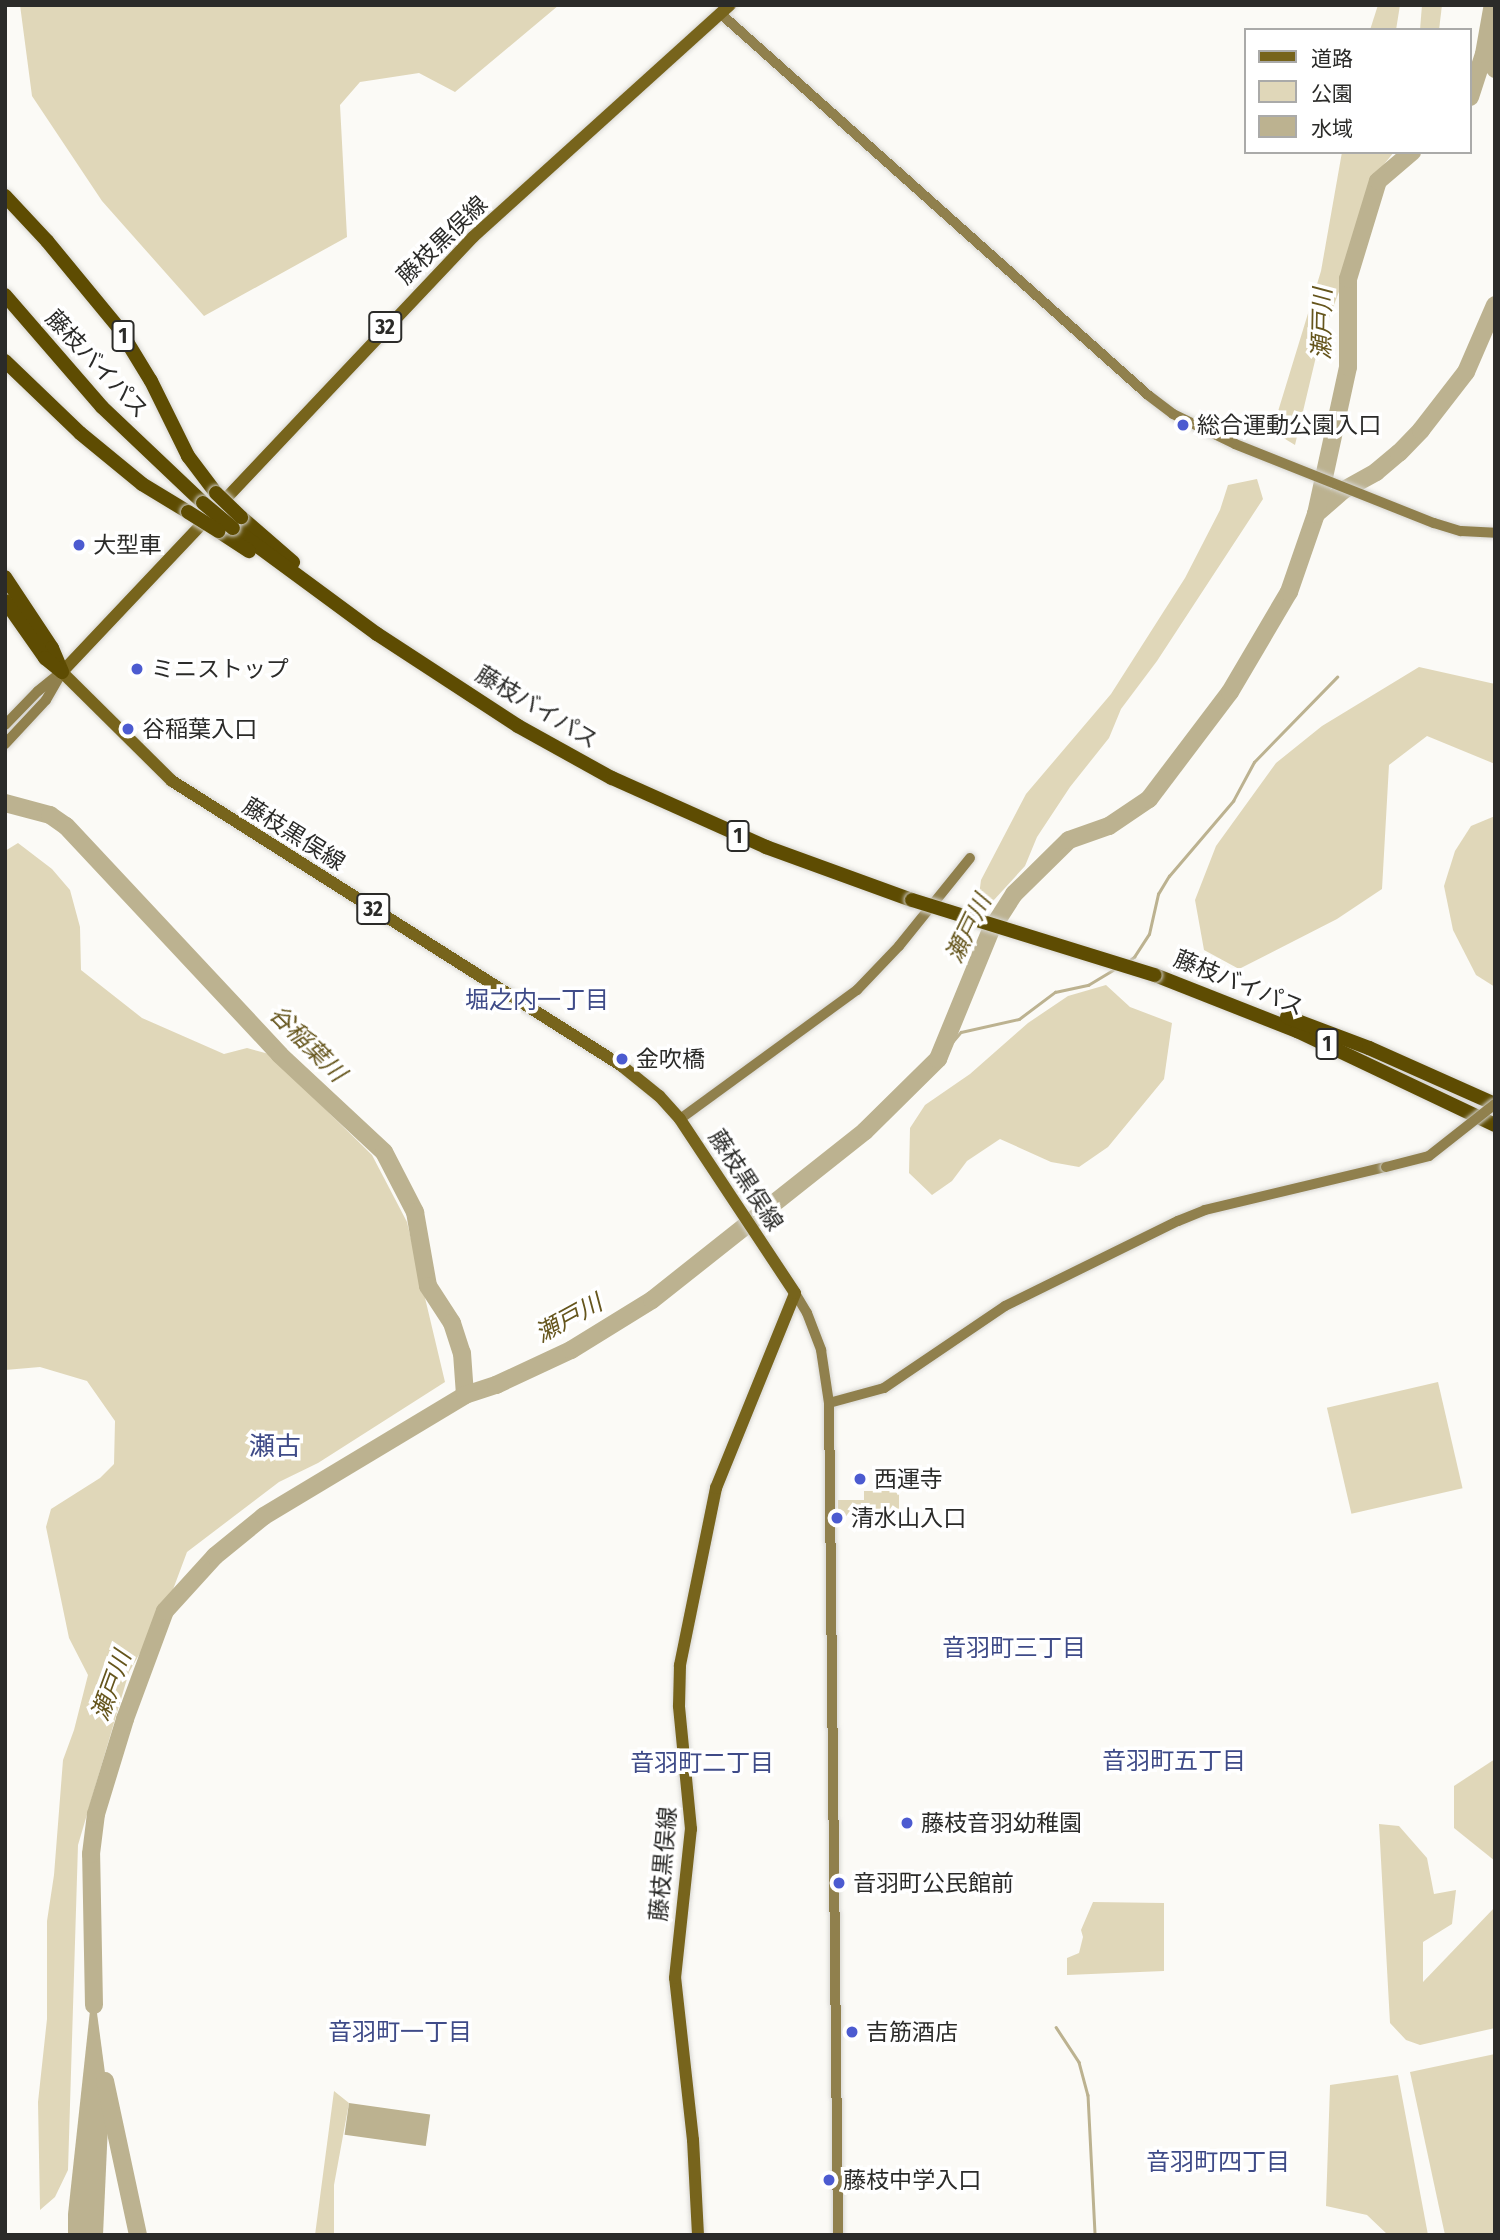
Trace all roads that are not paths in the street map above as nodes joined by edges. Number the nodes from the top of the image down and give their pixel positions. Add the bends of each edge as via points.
1 (726, 9) edge
2 (5, 196) edge
3 (5, 295) edge
4 (5, 361) edge
5 (231, 526) junction
6 (1495, 533) edge
7 (5, 576) edge
8 (5, 601) edge
9 (62, 672) junction
10 (5, 725) edge
11 (5, 744) edge
12 (970, 858) dead end
13 (1155, 975) junction
14 (1495, 1104) edge
15 (680, 1119) junction
16 (1495, 1125) edge
17 (795, 1293) junction
18 (829, 1403) junction
19 (698, 2235) edge
20 (838, 2235) edge

1 - 6 street via 1155,401 1187,422 1434,523 1461,531
1 - 9 main road, 藤枝黒俣線 / 32 via 473,237
2 - 5 highway, 1, bridge via 118,327
3 - 5 highway, 藤枝バイパス / 1, bridge via 103,407
4 - 5 highway, 1, bridge via 142,484 188,512
5 - 13 highway, 藤枝バイパス / 1, bridge via 377,634 519,726 709,823 912,900
7 - 9 highway via 52,648
8 - 9 highway via 45,657
9 - 10 street
9 - 11 street via 46,700
9 - 15 main road, 藤枝黒俣線 / 32 via 172,781 622,1066
12 - 15 street via 900,946 857,990
13 - 14 highway, 藤枝バイパス / 1 via 1258,1006 1369,1048
13 - 16 highway, 藤枝バイパス / 1 via 1297,1031
14 - 18 street, bridge via 1429,1156 1205,1210 1178,1221 1005,1306 884,1388
15 - 17 main road, 藤枝黒俣線 / 32
17 - 18 street via 821,1350
17 - 19 main road, 藤枝黒俣線 via 716,1488 680,1665 679,1706 691,1829 675,1978
18 - 20 street

